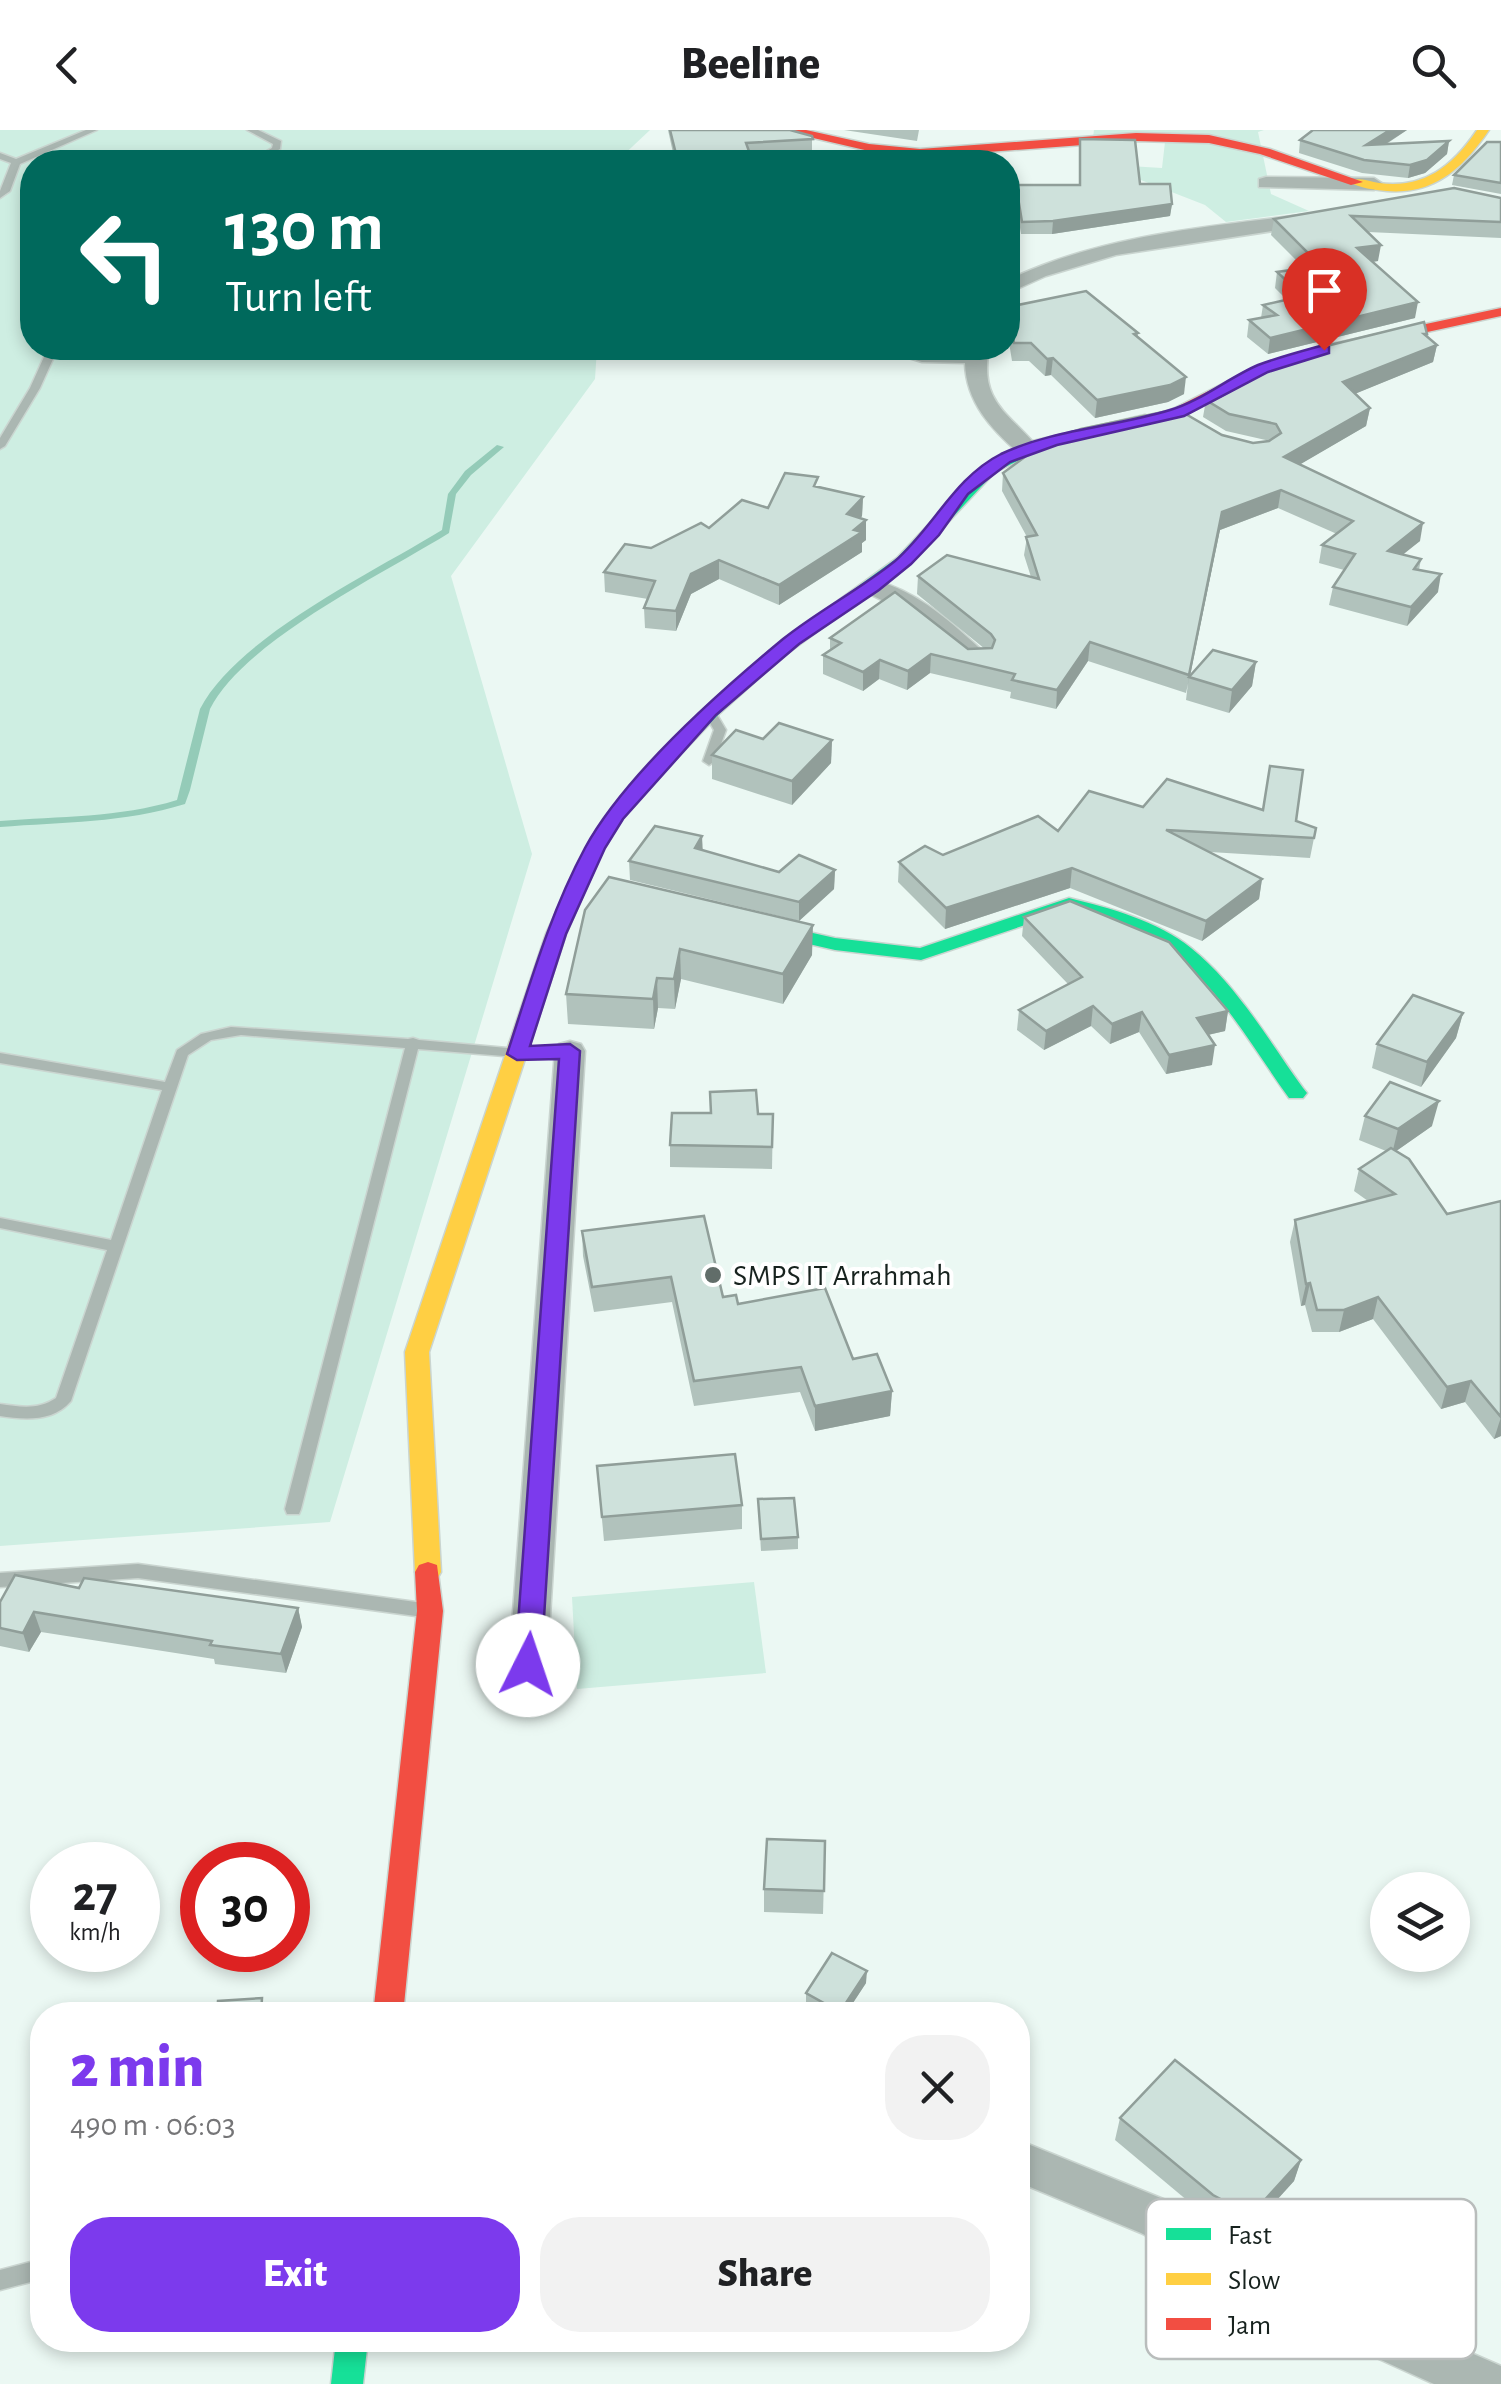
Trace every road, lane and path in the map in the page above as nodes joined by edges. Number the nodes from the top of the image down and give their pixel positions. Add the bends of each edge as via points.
1 (93, 130) edge
2 (252, 130) edge
3 (785, 130) edge
4 (1483, 130) edge
5 (45, 150) edge
6 (274, 150) edge
7 (880, 150) edge
8 (968, 150) edge
9 (0, 156) edge
10 (20, 160) edge
11 (16, 162) junction
12 (1266, 183) dead end
13 (1374, 184) junction
14 (1421, 189) junction
15 (0, 195) edge
16 (1378, 209) edge
17 (1342, 215) edge
18 (1020, 280) edge
19 (1501, 312) edge
20 (48, 360) edge
21 (978, 360) edge
22 (1178, 413) junction
23 (1203, 433) edge
24 (0, 446) edge
25 (1029, 450) junction
26 (873, 587) junction
27 (978, 660) edge
28 (710, 712) junction
29 (709, 761) edge
30 (729, 919) edge
31 (413, 1042) junction
32 (570, 1051) joint
33 (517, 1054) junction
34 (0, 1058) edge
35 (170, 1086) junction
36 (1296, 1092) dead end
37 (0, 1224) edge
38 (116, 1246) junction
39 (0, 1410) edge
40 (293, 1509) dead end
41 (0, 1580) edge
42 (430, 1611) junction
43 (528, 1665) dead end
44 (389, 2002) edge
45 (1030, 2165) edge
46 (1146, 2213) edge
47 (30, 2272) edge
48 (0, 2280) edge
49 (351, 2352) edge
50 (1432, 2359) edge
51 (348, 2384) edge
52 (1488, 2384) edge

1 - 5 lane
2 - 6 lane via 278,143
3 - 7 main road
4 - 14 main road
8 - 13 main road via 1104,135 1212,139
9 - 11 lane
10 - 11 lane
11 - 15 lane
12 - 13 street
13 - 14 main road
14 - 16 street via 1446,196
17 - 18 street via 1086,257
19 - 22 main road via 1263,368
20 - 24 lane
21 - 25 street via 977,382 994,420
22 - 23 street
22 - 25 main road
25 - 26 main road via 1005,458 962,491 934,531
26 - 27 street via 926,612
26 - 28 main road via 793,640
28 - 29 lane via 720,730
28 - 33 main road via 615,816 589,885 556,934
30 - 36 main road via 835,944 922,954 1069,904 1086,909 1182,949 1224,993
31 - 33 lane
31 - 35 lane via 220,1030 182,1054
31 - 40 lane
32 - 33 lane
32 - 43 street
33 - 42 main road via 417,1352
34 - 35 lane
35 - 38 lane
37 - 38 lane
38 - 39 lane via 63,1401 26,1415
41 - 42 lane via 138,1571
42 - 44 main road
45 - 46 street
47 - 48 lane
49 - 51 main road
50 - 52 street

